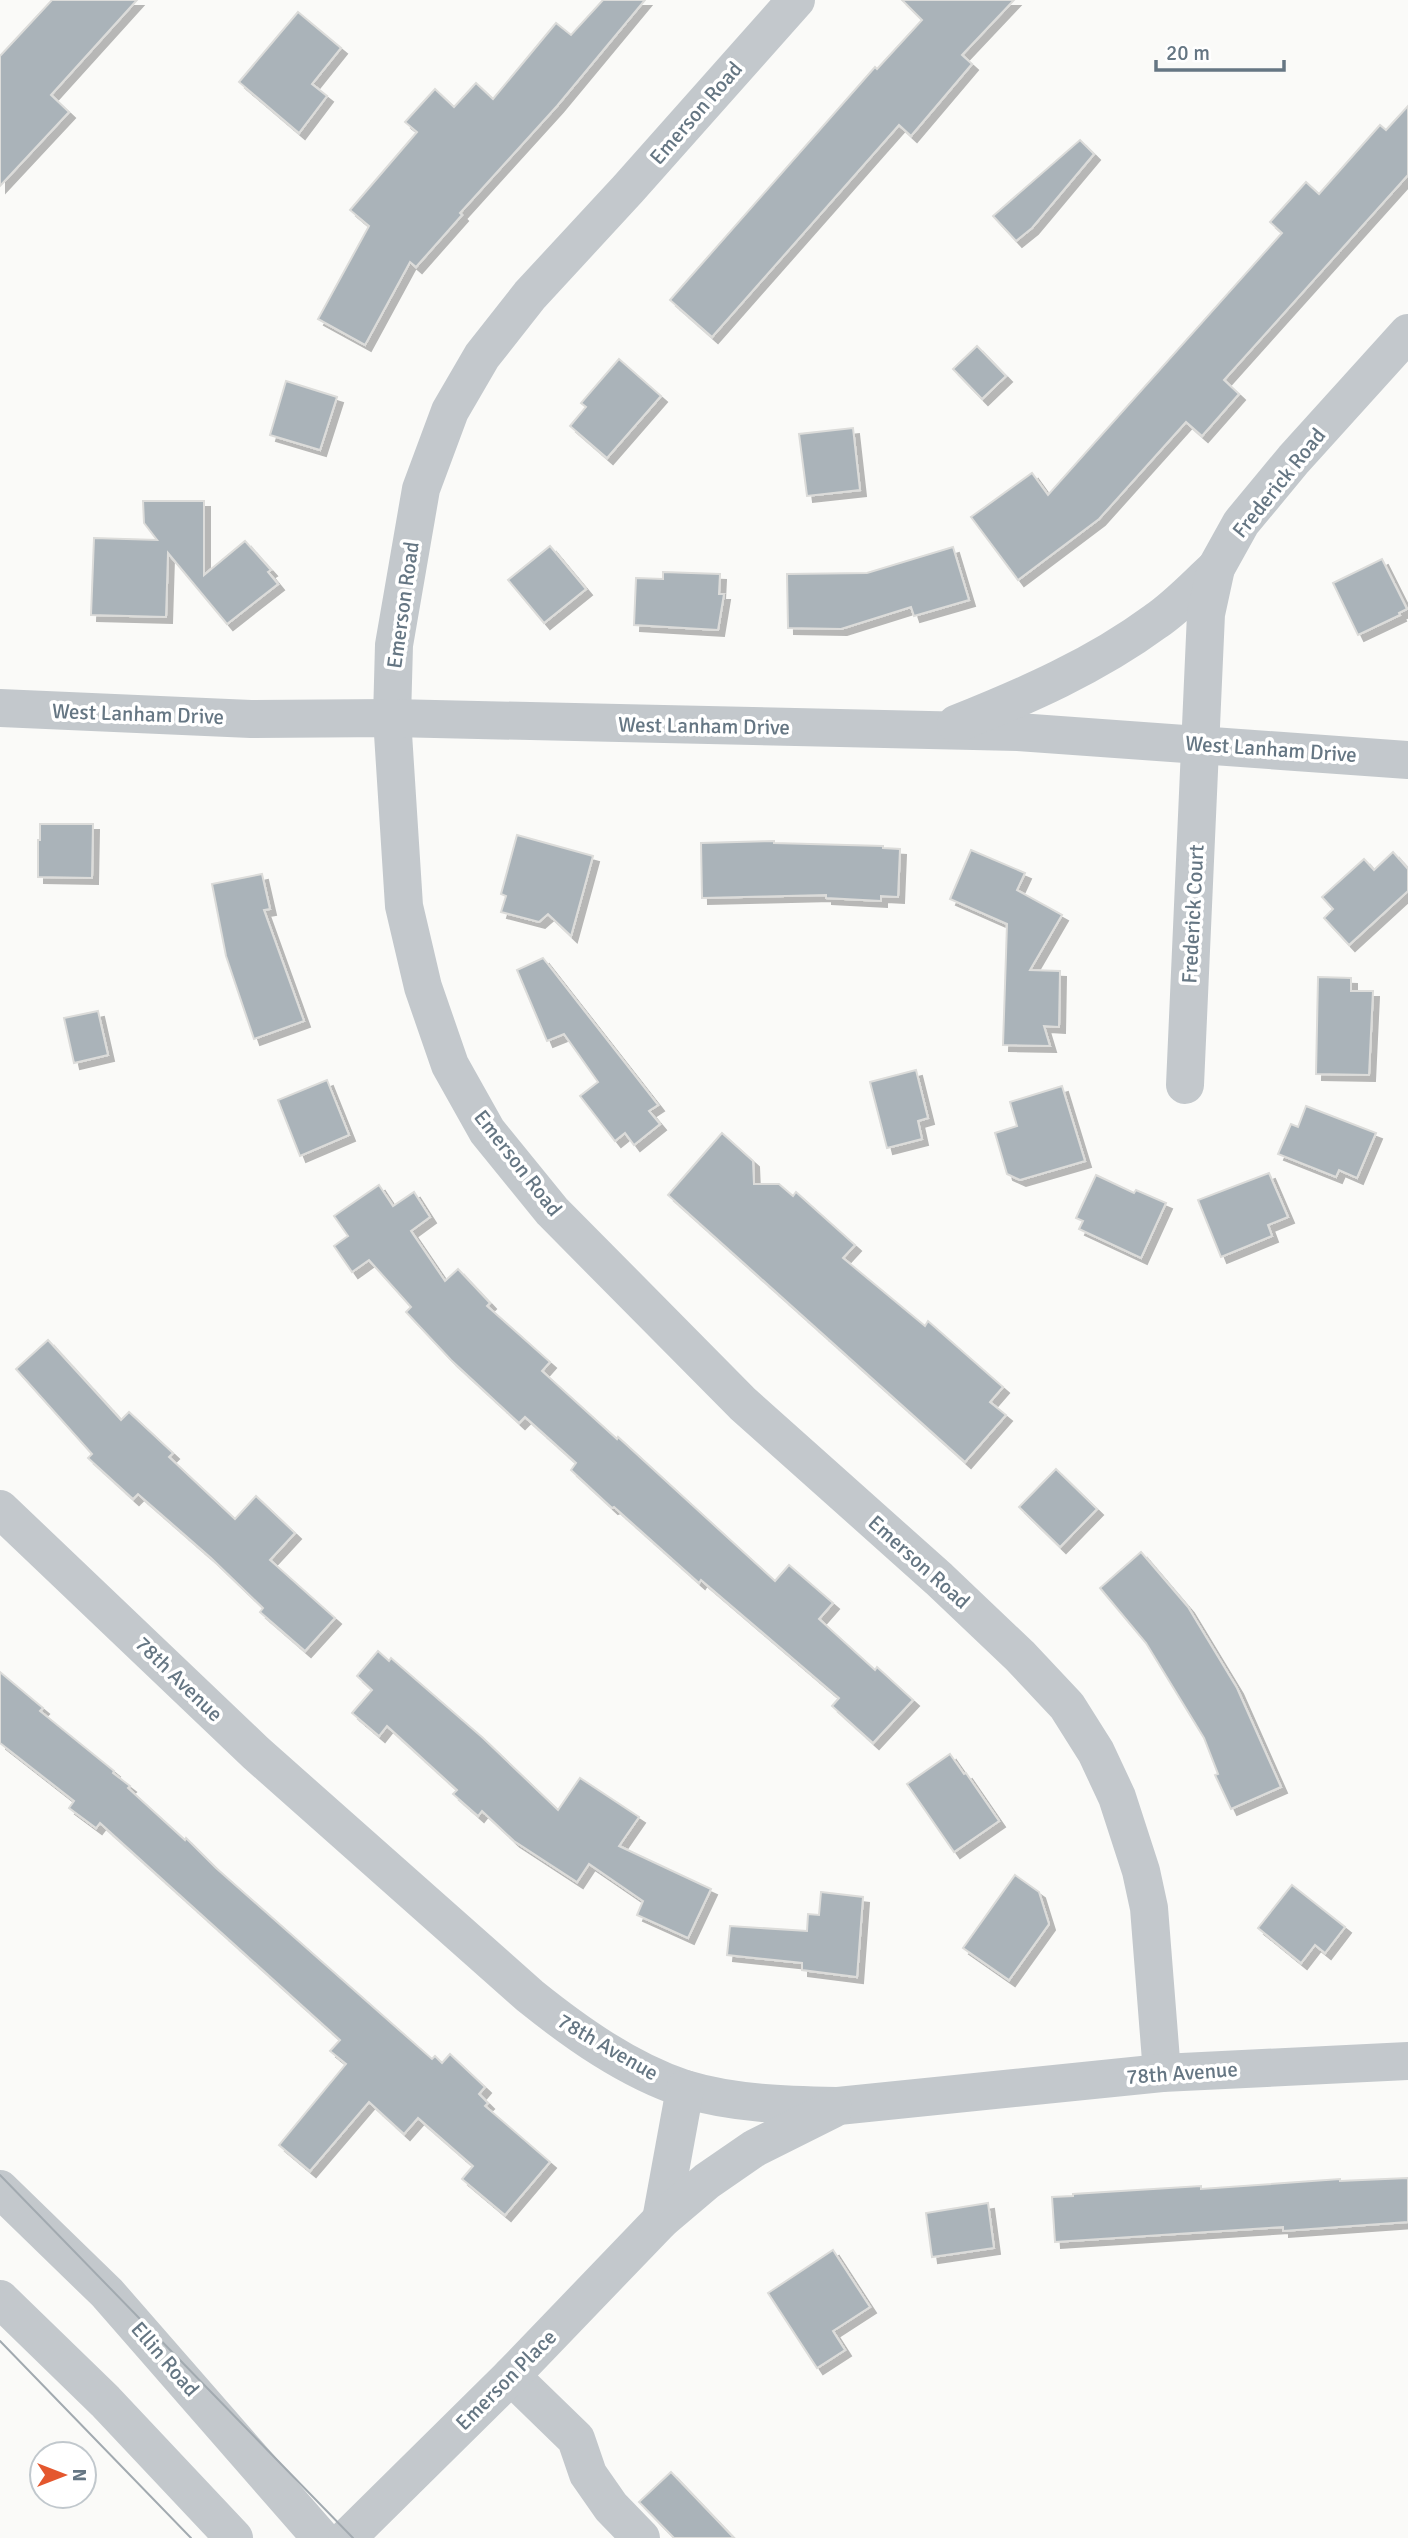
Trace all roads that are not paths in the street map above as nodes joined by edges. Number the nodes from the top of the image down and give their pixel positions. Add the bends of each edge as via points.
1 (796, 0) edge
2 (1408, 333) edge
3 (1216, 568) junction
4 (0, 708) edge
5 (392, 718) junction
6 (940, 731) junction
7 (1201, 744) junction
8 (1408, 760) edge
9 (1185, 1085) dead end
10 (0, 1509) edge
11 (1408, 2061) edge
12 (1162, 2073) junction
13 (685, 2089) junction
14 (838, 2106) junction
15 (0, 2189) edge
16 (661, 2220) junction
17 (0, 2299) edge
18 (511, 2376) junction
19 (234, 2538) edge
20 (321, 2538) edge
21 (347, 2538) edge
22 (641, 2538) edge

1 - 5 street, Emerson Road via 530,295 482,356 450,411 421,489 394,645
2 - 3 street, Frederick Road via 1241,523
3 - 6 street via 1158,620 1108,652 1055,682
3 - 7 street, Frederick Road via 1206,614
4 - 5 street, West Lanham Drive via 251,719
5 - 6 street, West Lanham Drive
5 - 12 street, Emerson Road via 404,905 450,1065 487,1130 552,1211 743,1404 939,1579 1067,1706 1117,1797 1141,1871 1149,1908
6 - 7 street, West Lanham Drive
7 - 8 street, West Lanham Drive
7 - 9 street, Frederick Court
10 - 13 street, 78th Avenue via 256,1753 530,1996 574,2031 638,2069
11 - 12 street, 78th Avenue
12 - 14 street, 78th Avenue
13 - 14 street, 78th Avenue via 787,2105
13 - 16 street
14 - 16 street, Emerson Place via 755,2148 707,2180
15 - 20 street, Ellin Road via 107,2293
16 - 18 street, Emerson Place
17 - 19 street via 105,2401
18 - 21 street, Emerson Place
18 - 22 street via 576,2439 588,2474

